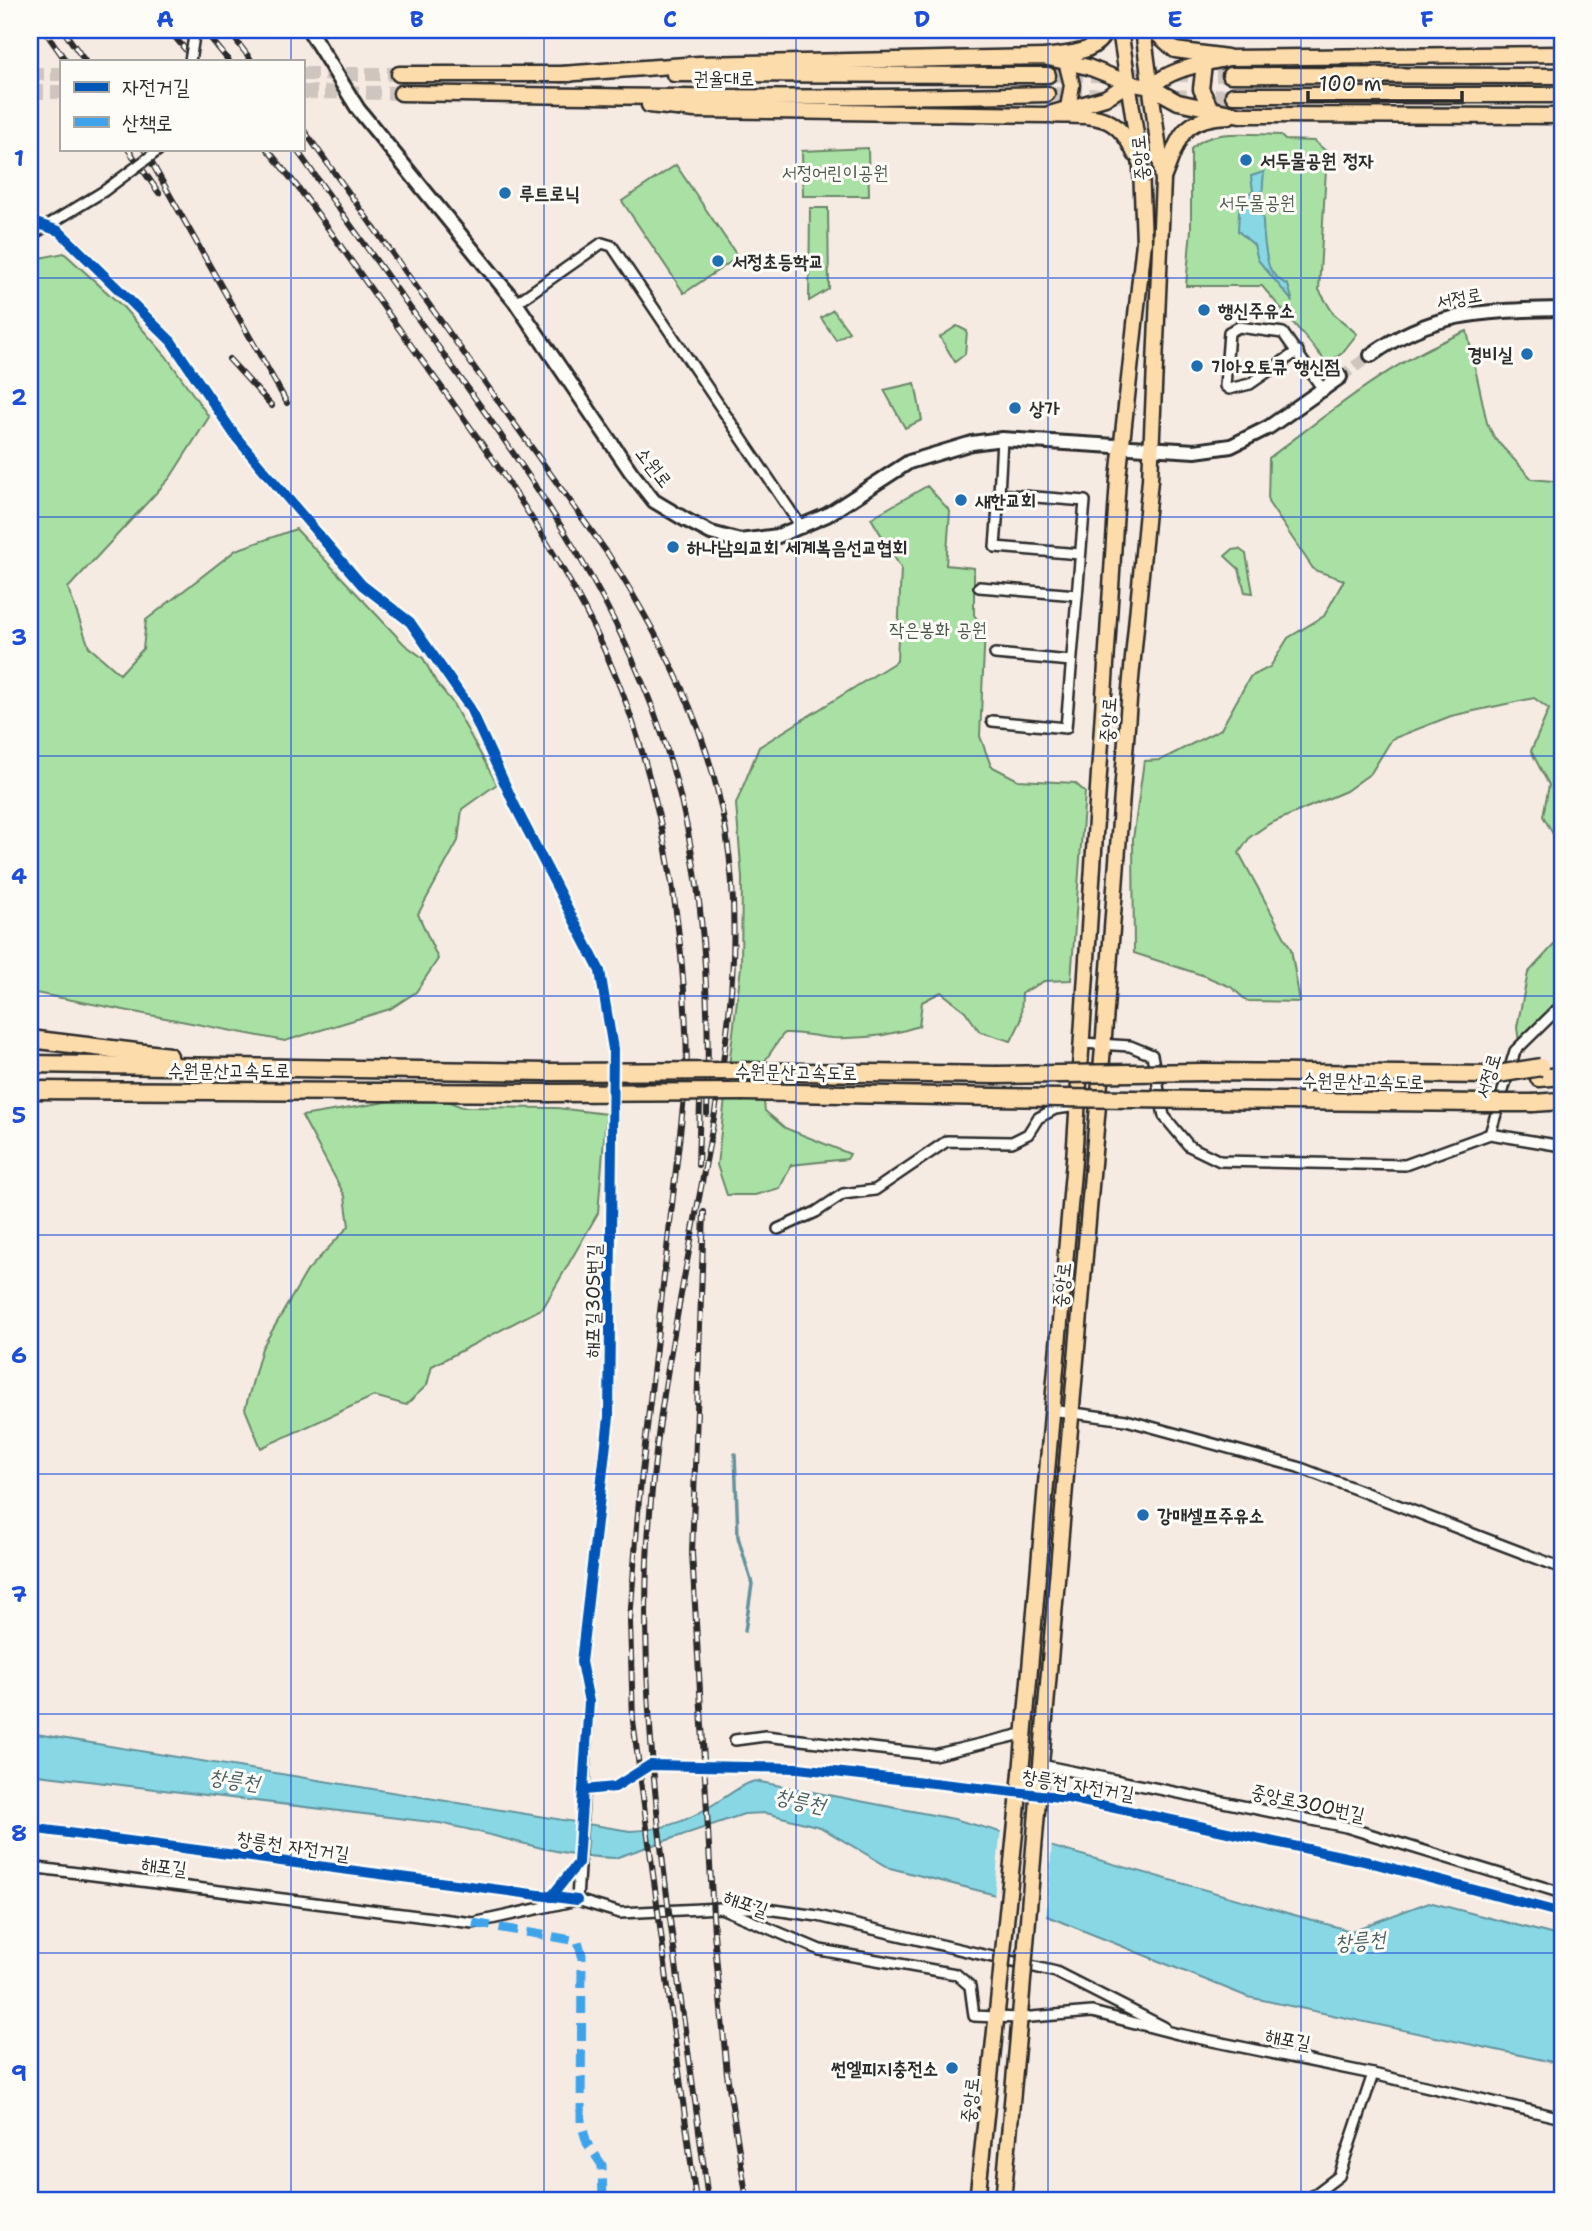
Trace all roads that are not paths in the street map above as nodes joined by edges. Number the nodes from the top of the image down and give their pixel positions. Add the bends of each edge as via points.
1 (195, 30) edge
2 (309, 30) edge
3 (1106, 30) edge
4 (1121, 30) edge
5 (1143, 30) edge
6 (1153, 30) edge
7 (1562, 54) edge
8 (1044, 57) junction
9 (1228, 58) junction
10 (190, 60) edge
11 (1066, 61) junction
12 (1205, 64) junction
13 (399, 74) tunnel mouth
14 (562, 74) junction
15 (1048, 75) tunnel mouth
16 (1230, 75) tunnel mouth
17 (1562, 76) edge
18 (1129, 83) junction
19 (1152, 87) junction
20 (401, 93) tunnel mouth
21 (1047, 94) tunnel mouth
22 (1233, 95) tunnel mouth
23 (1562, 95) edge
24 (557, 96) junction
25 (1068, 108) junction
26 (1212, 111) junction
27 (1046, 115) junction
28 (1240, 115) junction
29 (1562, 116) edge
30 (159, 150) edge
31 (1141, 167) junction
32 (1163, 180) junction
33 (30, 220) edge
34 (30, 236) edge
35 (516, 303) junction
36 (1562, 309) edge
37 (1298, 351) junction
38 (1371, 355) tunnel mouth
39 (1340, 377) tunnel mouth
40 (1324, 391) junction
41 (1002, 439) junction
42 (1123, 447) junction
43 (1152, 448) junction
44 (999, 494) junction
45 (802, 528) junction
46 (1080, 554) junction
47 (979, 587) dead end
48 (1077, 596) junction
49 (995, 654) dead end
50 (1071, 661) junction
51 (992, 721) dead end
52 (1562, 1005) edge
53 (30, 1039) edge
54 (1082, 1043) junction
55 (1103, 1044) junction
56 (30, 1064) edge
57 (1562, 1065) edge
58 (251, 1066) junction
59 (1540, 1072) junction
60 (1562, 1076) edge
61 (30, 1090) edge
62 (1560, 1102) edge
63 (1078, 1106) junction
64 (1490, 1134) junction
65 (1562, 1146) edge
66 (778, 1229) dead end
67 (1051, 1410) junction
68 (1069, 1414) junction
69 (1562, 1568) edge
70 (1022, 1734) junction
71 (735, 1740) dead end
72 (1040, 1770) junction
73 (30, 1867) edge
74 (1562, 1893) edge
75 (577, 1900) junction
76 (721, 1909) junction
77 (998, 2009) junction
78 (1020, 2011) junction
79 (1178, 2034) junction
80 (1373, 2074) junction
81 (1562, 2118) edge
82 (977, 2201) edge
83 (1003, 2201) edge
84 (1306, 2201) edge

1 - 10 street, bridge
2 - 35 main road, 소원로 via 358,109
3 - 8 main road via 1091,48
4 - 18 main road, 중앙로
5 - 19 main road, 중앙로
6 - 9 main road via 1175,50
7 - 9 main road
8 - 11 main road
8 - 14 main road via 699,64
9 - 12 main road
11 - 18 main road
11 - 25 main road via 1072,85
12 - 19 main road via 1165,76
12 - 26 main road via 1201,89
13 - 14 main road, 권율대로
14 - 15 main road, 권율대로
16 - 17 main road
18 - 19 main road
18 - 25 main road via 1105,99
18 - 31 main road, 중앙로
19 - 26 main road via 1178,102
19 - 32 main road, 중앙로
20 - 24 main road, 권율대로
21 - 24 main road, 권율대로
22 - 23 main road
24 - 27 main road via 695,110
25 - 27 main road
26 - 28 main road
27 - 31 main road via 1100,117 1113,122 1128,139
28 - 29 main road
28 - 32 main road via 1200,119 1183,130
30 - 34 street, bridge via 104,191
31 - 42 main road, 중앙로 via 1144,242 1123,412
32 - 43 main road, 중앙로
33 - 75 street, 해포길305번길 via 59,231 171,341 236,437 362,585 410,622 470,708 514,806 600,971 613,1049 609,1417 581,1662 589,1702
35 - 45 main road, 소원로 via 654,501 711,533 740,541
35 - 45 street via 601,243 612,246
36 - 38 main road, 서정로 via 1444,318 1395,338
37 - 37 street via 1250,384 1226,386 1227,344 1233,329 1283,333
37 - 40 street
39 - 40 main road
40 - 43 main road via 1231,446 1195,451
41 - 42 main road, 소원로
41 - 44 street
41 - 45 main road, 소원로 via 909,462
42 - 43 main road, 소원로
42 - 54 main road, 중앙로
43 - 55 main road, 중앙로
44 - 46 street via 995,547
44 - 46 street via 1085,501
46 - 48 street
47 - 48 street
48 - 50 street
49 - 50 street
50 - 51 street via 1066,728
52 - 64 street, 서정로 via 1515,1051
53 - 58 highway, 수원문산고속도로
54 - 55 street
54 - 63 main road, 중앙로
55 - 64 street via 1130,1046 1152,1055 1164,1116 1189,1146 1220,1161 1405,1165
55 - 68 main road, 중앙로
56 - 58 highway, 수원문산고속도로
57 - 59 highway
58 - 59 highway, 수원문산고속도로, bridge via 548,1072
59 - 60 highway, 수원문산고속도로
61 - 62 highway, 수원문산고속도로, bridge via 743,1091
63 - 66 street via 1055,1109 1038,1118 1028,1134 1012,1142 947,1141 875,1190 842,1194
63 - 67 main road, 중앙로
64 - 65 street
67 - 68 street
67 - 70 main road, 중앙로
68 - 69 street via 1126,1420 1298,1468
68 - 72 main road, 중앙로
70 - 71 street via 934,1755 765,1736
70 - 77 main road, 중앙로, bridge
72 - 74 street, 중앙로300번길 via 1346,1827
72 - 78 main road, 중앙로, bridge
73 - 75 street, 해포길 via 473,1923
75 - 76 street, 해포길 via 620,1913
76 - 77 street, 해포길 via 820,1950 956,1975 970,1986 974,2016
76 - 79 street via 760,1908 818,1916 1056,1972
77 - 78 street, 해포길
77 - 82 main road, 중앙로
78 - 79 street, 해포길 via 1092,2012
78 - 83 main road
79 - 80 street, 해포길
80 - 81 street, 해포길
80 - 84 street via 1339,2176

